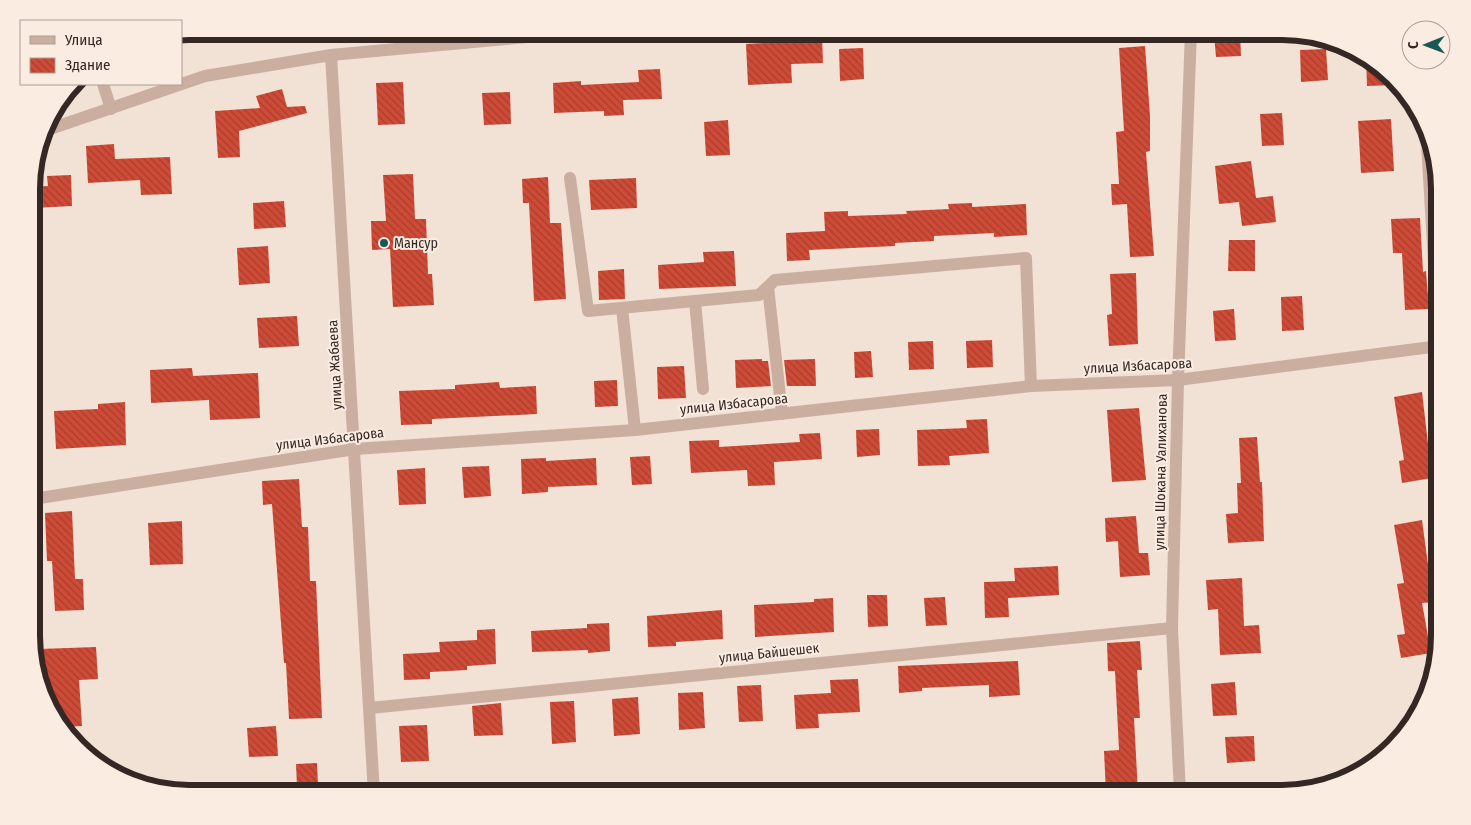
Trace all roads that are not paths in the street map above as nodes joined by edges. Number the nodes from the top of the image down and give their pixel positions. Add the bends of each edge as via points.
1 (427, 40) edge
2 (1191, 40) edge
3 (331, 55) junction
4 (182, 84) edge
5 (103, 85) edge
6 (179, 85) edge
7 (111, 109) junction
8 (52, 129) edge
9 (1428, 160) edge
10 (570, 178) dead end
11 (1431, 211) edge
12 (768, 287) junction
13 (694, 301) junction
14 (622, 308) junction
15 (1431, 348) edge
16 (1178, 380) junction
17 (1031, 386) junction
18 (703, 389) dead end
19 (782, 414) junction
20 (635, 430) junction
21 (355, 449) junction
22 (40, 498) edge
23 (1172, 628) junction
24 (370, 708) junction
25 (374, 785) edge
26 (1180, 785) edge

1 - 3 street
2 - 16 street, улица Шокана Уалиханова
3 - 4 street via 205,76
3 - 21 street, улица Жабаева
5 - 7 street
6 - 7 street
7 - 8 street
9 - 11 street, улица Избасарова
10 - 14 street via 588,311
12 - 13 street via 759,295
12 - 17 street via 775,280 1026,258
12 - 19 street
13 - 14 street
13 - 18 street
14 - 20 street
15 - 16 street, улица Избасарова
16 - 17 street, улица Избасарова
16 - 23 street, улица Шокана Уалиханова
17 - 19 street, улица Избасарова
19 - 20 street, улица Избасарова
20 - 21 street, улица Избасарова
21 - 22 street, улица Избасарова
21 - 24 street, улица Жабаева
23 - 24 street, улица Байшешек
23 - 26 street, улица Шокана Уалиханова
24 - 25 street, улица Жабаева

